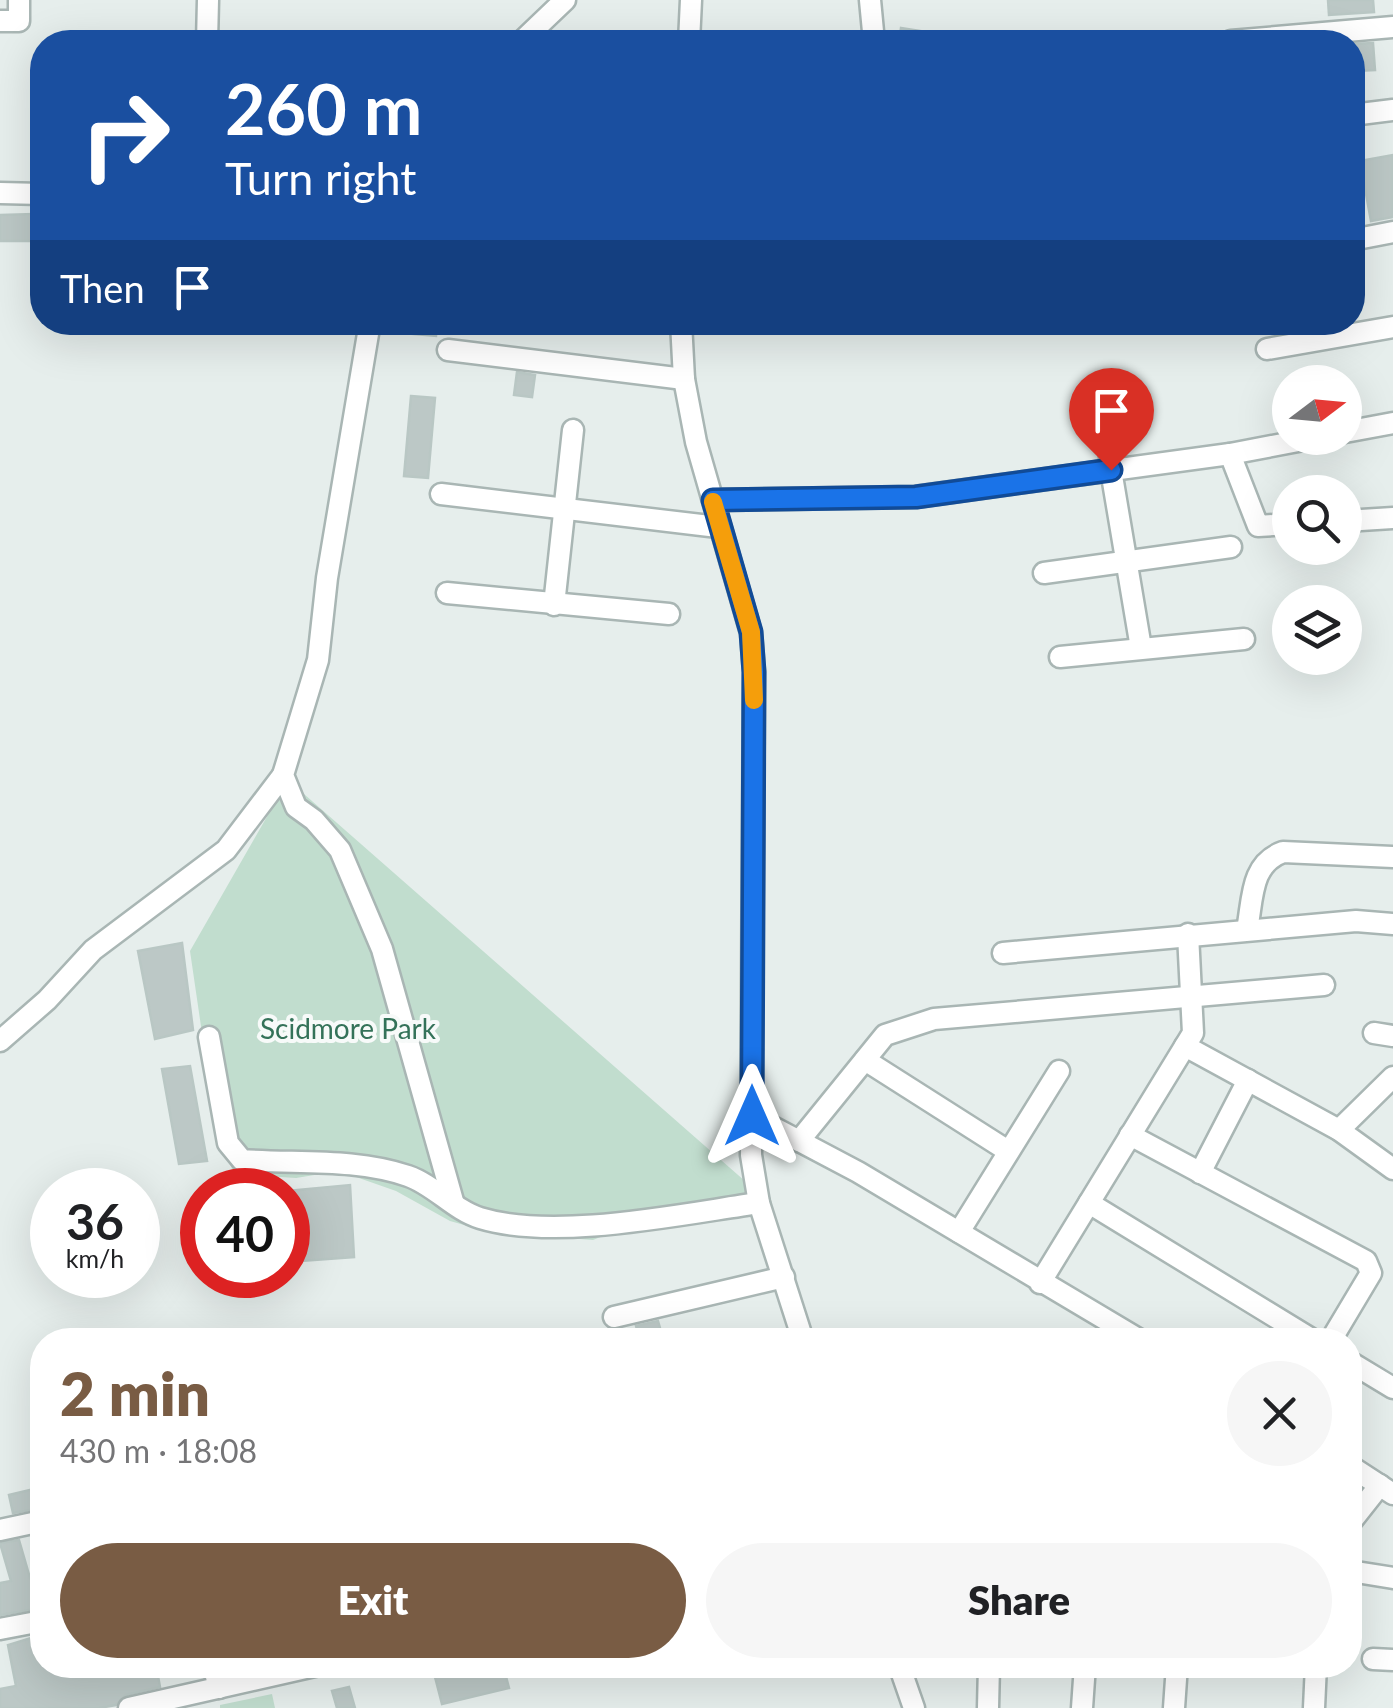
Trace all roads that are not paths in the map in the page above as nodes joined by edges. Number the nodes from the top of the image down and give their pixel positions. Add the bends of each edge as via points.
1 (19, 0) edge
2 (208, 0) edge
3 (565, 0) edge
4 (691, 0) edge
5 (870, 0) edge
6 (0, 22) edge
7 (1393, 27) edge
8 (207, 30) edge
9 (534, 30) edge
10 (690, 30) edge
11 (873, 30) edge
12 (1361, 30) edge
13 (1393, 110) edge
14 (1365, 113) edge
15 (0, 193) edge
16 (30, 194) edge
17 (1393, 232) edge
18 (1365, 237) edge
19 (1393, 326) edge
20 (1365, 331) edge
21 (368, 335) edge
22 (682, 335) edge
23 (1346, 335) edge
24 (448, 350) dead end
25 (1267, 350) dead end
26 (684, 379) junction
27 (1105, 398) dead end
28 (1393, 423) edge
29 (1362, 429) edge
30 (572, 430) dead end
31 (1272, 446) edge
32 (1230, 454) junction
33 (1111, 470) junction
34 (441, 494) dead end
35 (713, 500) junction
36 (562, 508) junction
37 (1393, 518) edge
38 (1362, 520) edge
39 (1272, 525) edge
40 (718, 527) junction
41 (1230, 547) dead end
42 (1126, 561) junction
43 (1044, 573) dead end
44 (447, 593) dead end
45 (554, 605) junction
46 (669, 614) dead end
47 (1244, 639) dead end
48 (1142, 648) junction
49 (1060, 658) dead end
50 (284, 771) junction
51 (1393, 857) edge
52 (1393, 924) edge
53 (1247, 930) junction
54 (1188, 934) junction
55 (1003, 953) dead end
56 (1324, 984) dead end
57 (1192, 996) junction
58 (208, 1037) dead end
59 (0, 1041) edge
60 (1185, 1046) junction
61 (865, 1060) junction
62 (1059, 1071) dead end
63 (1393, 1077) edge
64 (1248, 1080) junction
65 (752, 1116) junction
66 (1338, 1130) junction
67 (1130, 1135) junction
68 (799, 1141) junction
69 (1008, 1150) junction
70 (1393, 1169) edge
71 (1200, 1172) junction
72 (453, 1201) junction
73 (759, 1203) junction
74 (1089, 1204) junction
75 (959, 1232) junction
76 (784, 1277) junction
77 (1040, 1282) junction
78 (614, 1318) dead end
79 (797, 1328) edge
80 (1119, 1328) edge
81 (1294, 1328) edge
82 (1338, 1328) edge
83 (1362, 1369) edge
84 (1393, 1388) edge
85 (1362, 1473) edge
86 (1387, 1489) edge
87 (1362, 1512) edge
88 (30, 1524) edge
89 (0, 1530) edge
90 (1362, 1573) edge
91 (1393, 1578) edge
92 (30, 1624) edge
93 (0, 1630) edge
94 (216, 1678) edge
95 (262, 1678) edge
96 (904, 1678) edge
97 (989, 1678) edge
98 (1084, 1678) edge
99 (1176, 1678) edge
100 (1315, 1678) edge
101 (219, 1688) junction
102 (129, 1708) edge
103 (914, 1708) edge
104 (988, 1708) edge
105 (1082, 1708) edge
106 (1174, 1708) edge
107 (1314, 1708) edge

1 - 6 street via 19,21
2 - 8 street
3 - 9 street
4 - 10 street
5 - 11 street
7 - 12 street
13 - 14 street
15 - 16 street
17 - 18 street
19 - 20 street
21 - 50 street via 318,660
22 - 26 street
23 - 25 street
24 - 26 street
26 - 35 street
27 - 33 street
28 - 29 street
30 - 36 street
31 - 32 street
32 - 33 street
32 - 39 street via 1258,526
33 - 35 street via 916,497
33 - 42 street
34 - 36 street
35 - 40 street
36 - 40 street
36 - 45 street
37 - 38 street
40 - 65 street via 751,632 754,672
41 - 42 street
42 - 43 street
42 - 48 street
44 - 45 street
45 - 46 street
47 - 48 street
48 - 49 street
50 - 59 street via 226,850 93,950
50 - 72 street via 296,807 340,850 382,949
51 - 53 street via 1283,852 1268,858 1258,872
52 - 53 street via 1356,920
53 - 54 street
54 - 55 street
54 - 57 street
56 - 57 street
57 - 60 street via 1193,1033
57 - 61 street via 934,1019 886,1035
58 - 72 street via 228,1143 242,1160 366,1164 413,1178
60 - 64 street
60 - 67 street
61 - 68 street
61 - 69 street
62 - 69 street
63 - 66 street
64 - 66 street
64 - 71 street
65 - 68 street
65 - 73 street
66 - 70 street
67 - 71 street
67 - 74 street
68 - 75 street
69 - 75 street
71 - 82 street via 1370,1266
72 - 73 street via 479,1218 596,1228
73 - 76 street
74 - 77 street
74 - 81 street
75 - 77 street
76 - 78 street
76 - 79 street
77 - 80 street
83 - 84 street
85 - 86 street
86 - 87 street
88 - 89 street
90 - 91 street
92 - 93 street
94 - 101 street
95 - 101 street
96 - 103 street
97 - 104 street
98 - 105 street
99 - 106 street
100 - 107 street
101 - 102 street

